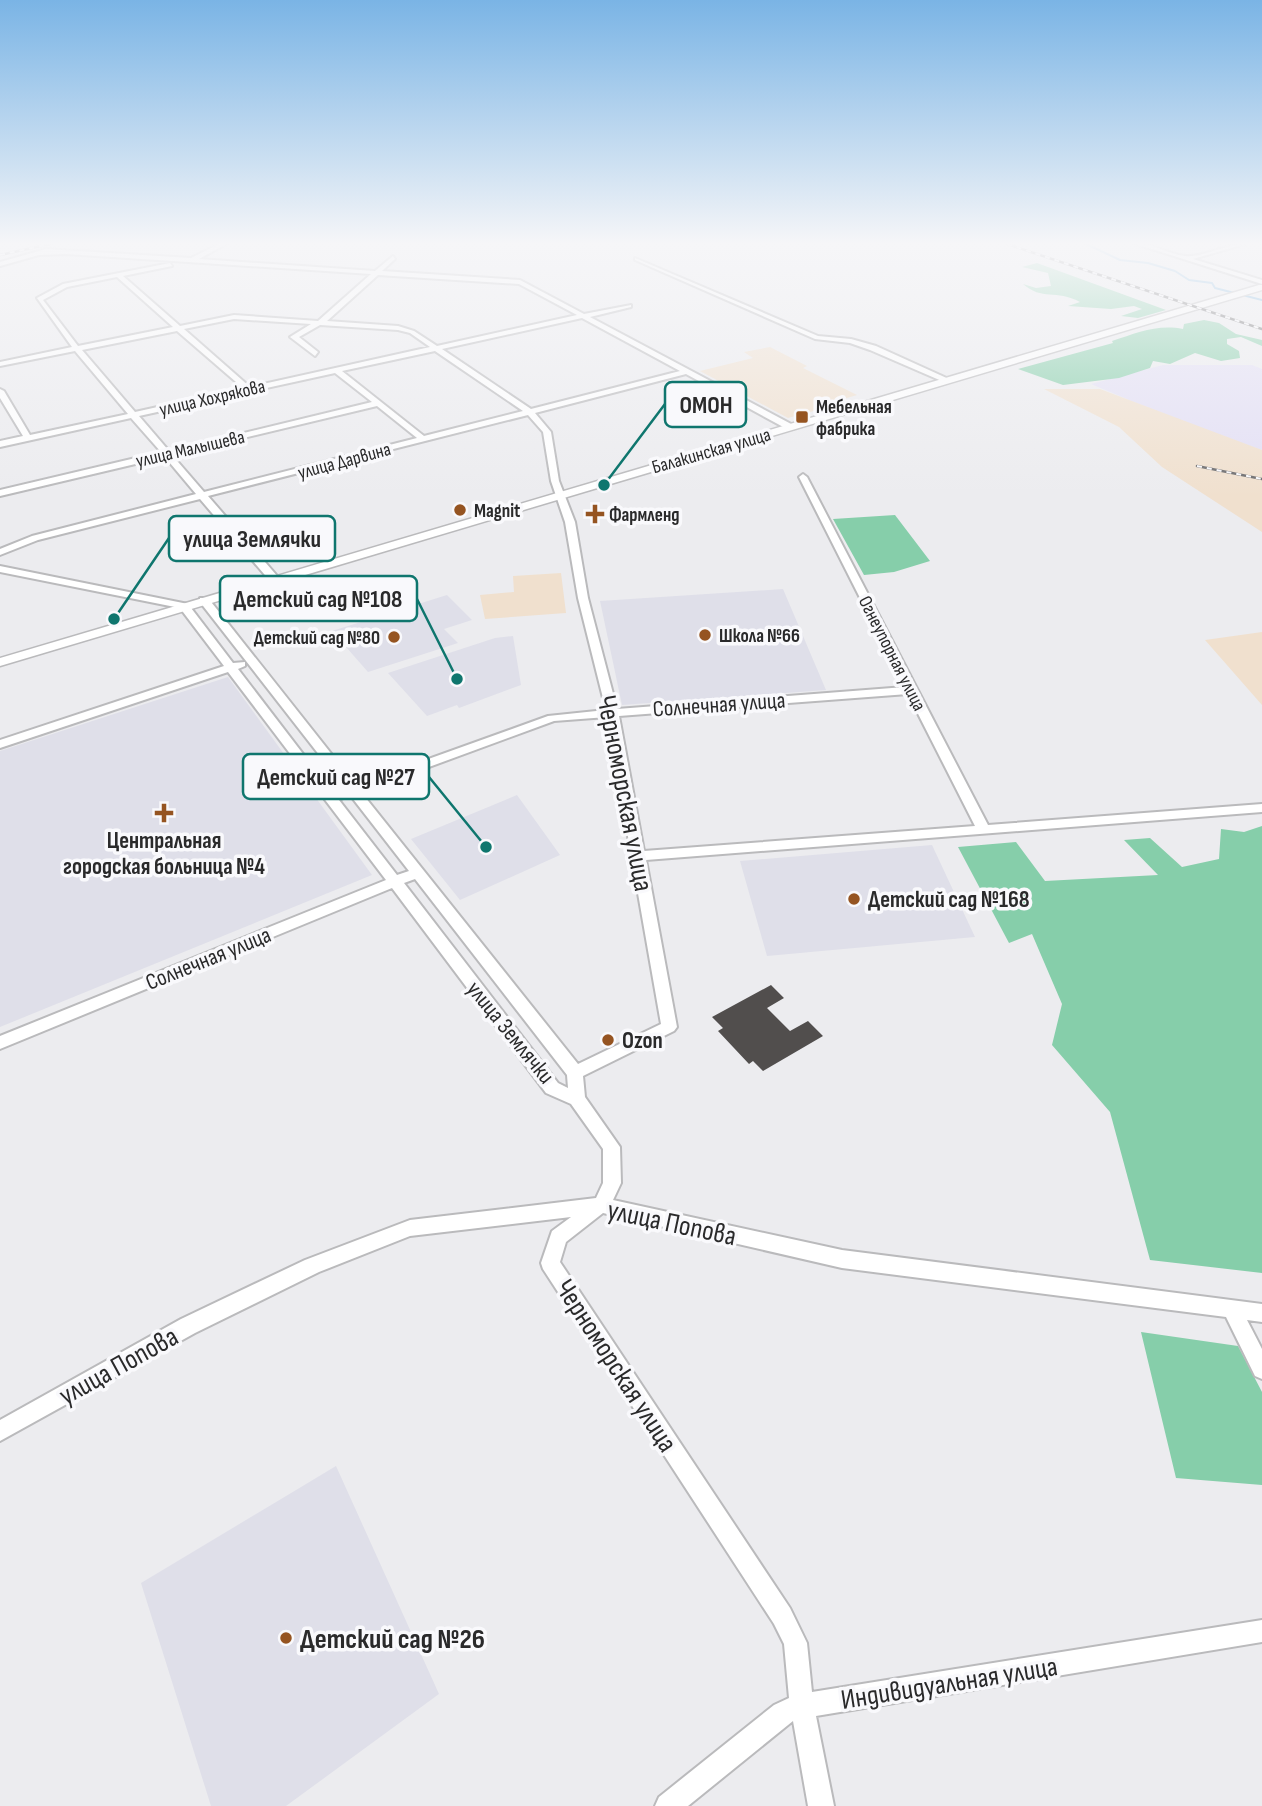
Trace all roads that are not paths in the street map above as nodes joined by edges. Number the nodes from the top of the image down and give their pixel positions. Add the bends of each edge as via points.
1 (61, 328) edge
2 (178, 328) edge
3 (179, 328) edge
4 (310, 328) edge
5 (399, 328) edge
6 (519, 328) edge
7 (607, 328) edge
8 (795, 328) edge
9 (1118, 328) edge
10 (435, 346) junction
11 (77, 349) junction
12 (315, 354) dead end
13 (0, 364) edge
14 (335, 369) junction
15 (689, 371) junction
16 (947, 380) junction
17 (248, 389) junction
18 (0, 391) edge
19 (380, 403) junction
20 (529, 411) junction
21 (134, 415) junction
22 (790, 428) junction
23 (28, 438) junction
24 (423, 439) junction
25 (0, 444) edge
26 (168, 453) junction
27 (803, 477) dead end
28 (0, 493) edge
29 (560, 494) junction
30 (204, 497) junction
31 (0, 552) edge
32 (0, 569) edge
33 (274, 579) junction
34 (204, 600) junction
35 (184, 606) junction
36 (254, 660) junction
37 (0, 662) edge
38 (233, 667) junction
39 (912, 690) junction
40 (612, 712) junction
41 (0, 744) edge
42 (351, 790) junction
43 (331, 797) junction
44 (1262, 808) edge
45 (983, 828) junction
46 (639, 856) junction
47 (416, 873) junction
48 (394, 883) junction
49 (0, 1043) edge
50 (575, 1073) junction
51 (576, 1099) junction
52 (601, 1205) junction
53 (1232, 1310) junction
54 (1262, 1314) edge
55 (1262, 1369) edge
56 (0, 1431) edge
57 (1262, 1630) edge
58 (802, 1706) junction
59 (668, 1806) edge
60 (821, 1806) edge

1 - 11 street
2 - 11 street
3 - 17 street
4 - 12 street via 294,337
5 - 10 street
6 - 10 street, улица Хохрякова
7 - 15 street
8 - 16 street via 817,338 873,348
9 - 16 main road, Балакинская улица
10 - 14 street, улица Хохрякова
10 - 20 street
11 - 13 street
11 - 21 street
14 - 17 street, улица Хохрякова
14 - 19 street
15 - 20 street, улица Дарвина
15 - 22 street
16 - 22 main road, Балакинская улица
17 - 21 street, улица Хохрякова
18 - 23 street
19 - 24 street
19 - 26 street, улица Малышева
20 - 24 street, улица Дарвина
20 - 29 street, Черноморская улица via 547,432
21 - 23 street, улица Хохрякова
21 - 26 street
22 - 29 main road, Балакинская улица
23 - 25 street, улица Хохрякова
24 - 30 street, улица Дарвина
26 - 28 street, улица Малышева
26 - 30 street
27 - 39 street, Огнеупорная улица
29 - 33 main road, Балакинская улица
29 - 40 street, Черноморская улица
30 - 31 street, улица Дарвина via 35,538
30 - 33 street
32 - 35 street
33 - 34 main road, Балакинская улица
34 - 35 main road, Балакинская улица
34 - 36 street, улица Землячки
35 - 37 main road, Балакинская улица
35 - 38 street, улица Землячки
36 - 38 street
36 - 42 street, улица Землячки
38 - 41 street
38 - 43 street, улица Землячки
39 - 40 street, Солнечная улица
39 - 45 street, Огнеупорная улица
40 - 42 street, Солнечная улица via 552,718
40 - 46 street, Черноморская улица
42 - 43 street, Солнечная улица
42 - 47 street, улица Землячки
43 - 48 street, улица Землячки
44 - 45 street
45 - 46 street
46 - 50 street, Черноморская улица via 668,1027
47 - 48 street, Солнечная улица
47 - 50 street, улица Землячки
48 - 49 street, Солнечная улица
48 - 51 street, улица Землячки via 552,1088
50 - 51 street
51 - 52 street via 612,1147 612,1182
52 - 53 street, улица Попова via 842,1259
52 - 56 street, улица Попова via 410,1228 312,1266 188,1326
52 - 58 street, Черноморская улица via 558,1237 550,1263 782,1616 795,1643
53 - 54 street, улица Попова
53 - 55 street
57 - 58 street, Индивидуальная улица
58 - 59 street, Индивидуальная улица via 782,1713
58 - 60 street, Черноморская улица

